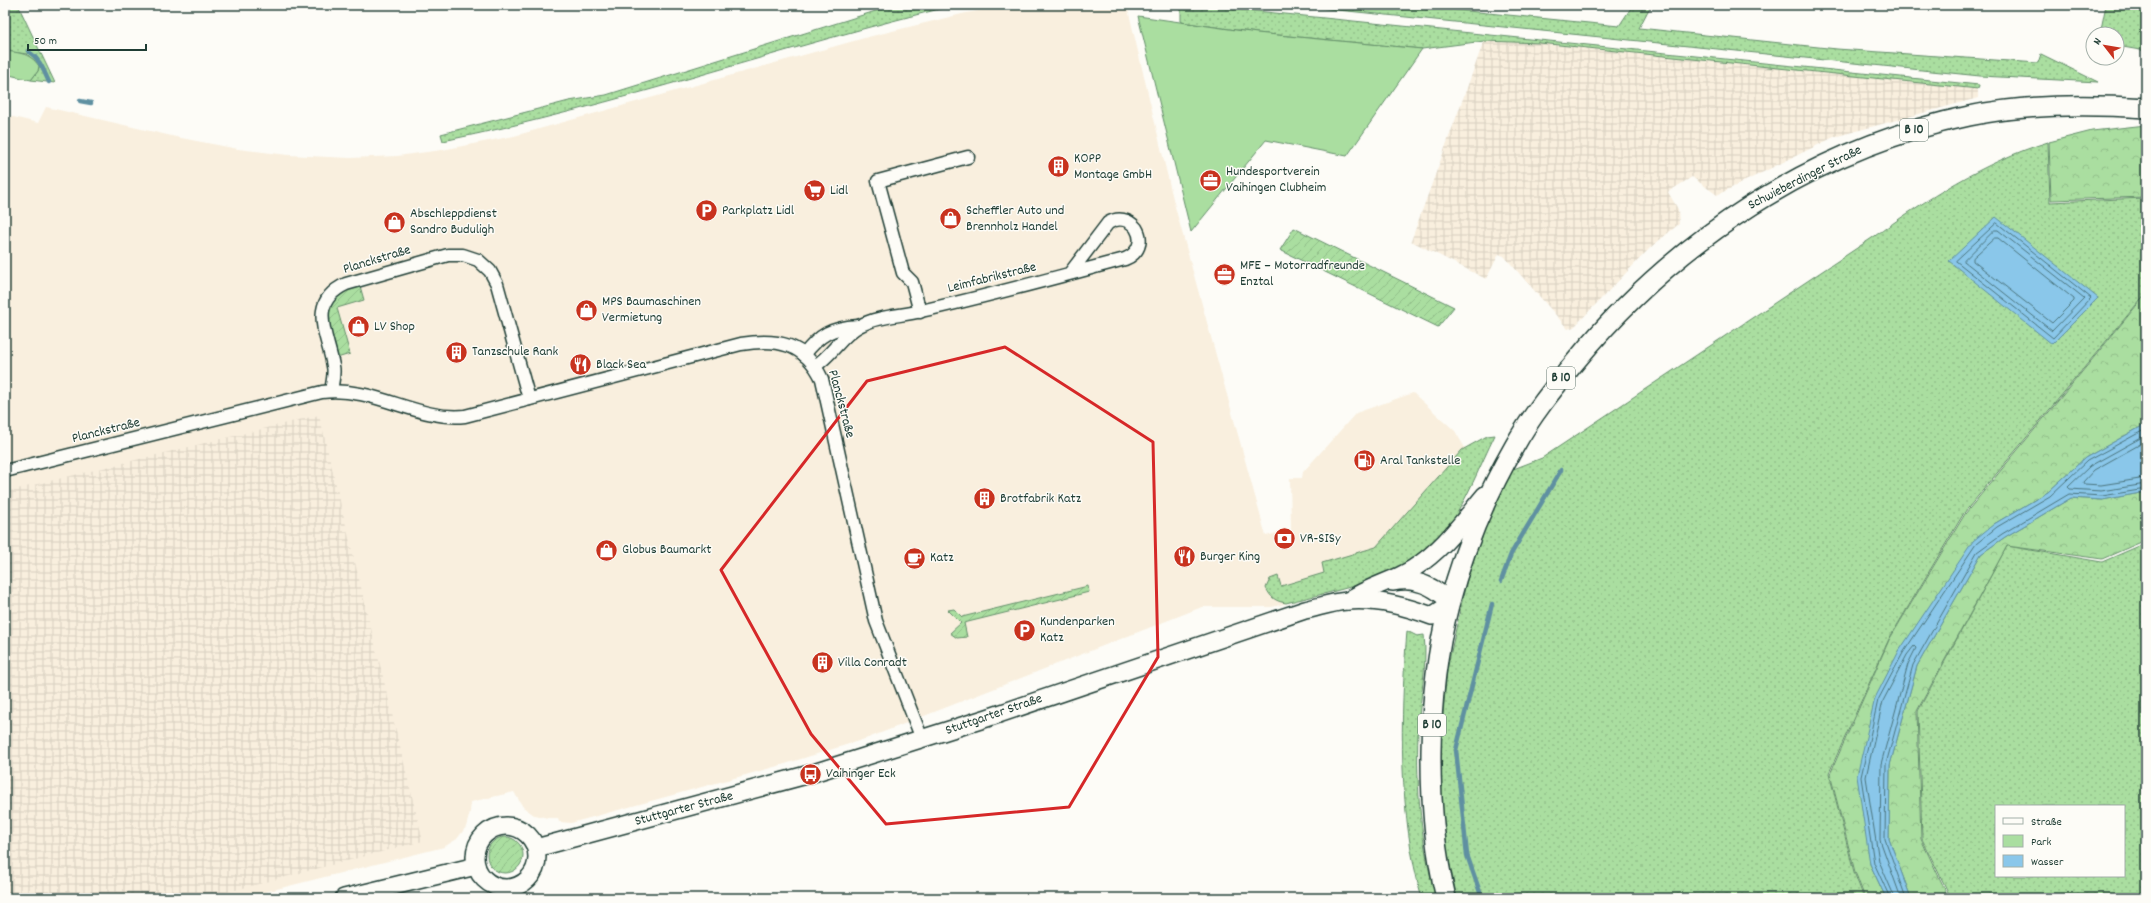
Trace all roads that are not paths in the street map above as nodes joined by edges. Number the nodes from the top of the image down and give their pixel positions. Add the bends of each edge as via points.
1 (2146, 108) edge
2 (968, 157) dead end
3 (1070, 273) junction
4 (920, 312) junction
5 (859, 326) junction
6 (804, 355) junction
7 (815, 366) junction
8 (331, 391) junction
9 (529, 399) junction
10 (5, 471) edge
11 (1494, 484) junction
12 (1380, 584) junction
13 (1348, 601) junction
14 (1449, 604) junction
15 (922, 739) junction
16 (536, 848) junction
17 (476, 866) junction
18 (344, 898) edge
19 (1446, 898) edge

1 - 11 main road, Schwieberdinger Straße / B 10 via 2030,106 1951,120 1852,153 1767,195 1700,240 1621,310 1548,396 1528,424
2 - 4 street via 878,181 903,273 912,282
3 - 3 street, Leimfabrikstraße via 1132,256 1140,243 1136,228 1123,219 1115,219 1108,223
3 - 4 street, Leimfabrikstraße
4 - 5 street, Leimfabrikstraße via 871,321
5 - 6 street, Leimfabrikstraße via 840,328 823,335
5 - 7 street, Leimfabrikstraße via 846,335 824,360
6 - 7 street, Planckstraße
6 - 9 street, Planckstraße via 779,342 750,343
7 - 15 street, Planckstraße via 822,379 828,401 876,620
8 - 9 street, Planckstraße via 366,394 440,416 455,417
8 - 9 street, Planckstraße via 334,368 322,323 322,311 331,294 346,284 456,254 478,260 494,277
8 - 10 street, Planckstraße
11 - 12 street via 1440,549 1413,569
11 - 14 main road, B 10 via 1462,563
12 - 13 street via 1361,591
12 - 14 street via 1414,580 1436,590
13 - 14 street, Stuttgarter Straße via 1400,605 1432,616
13 - 15 street, Stuttgarter Straße via 1305,610
14 - 19 main road, B 10 via 1436,686 1431,766 1435,826
15 - 16 street, Stuttgarter Straße via 789,780
16 - 17 street via 532,874 514,886 501,888 493,885 479,874
16 - 17 street via 526,833 519,828 493,828 479,840 474,857
17 - 18 street

